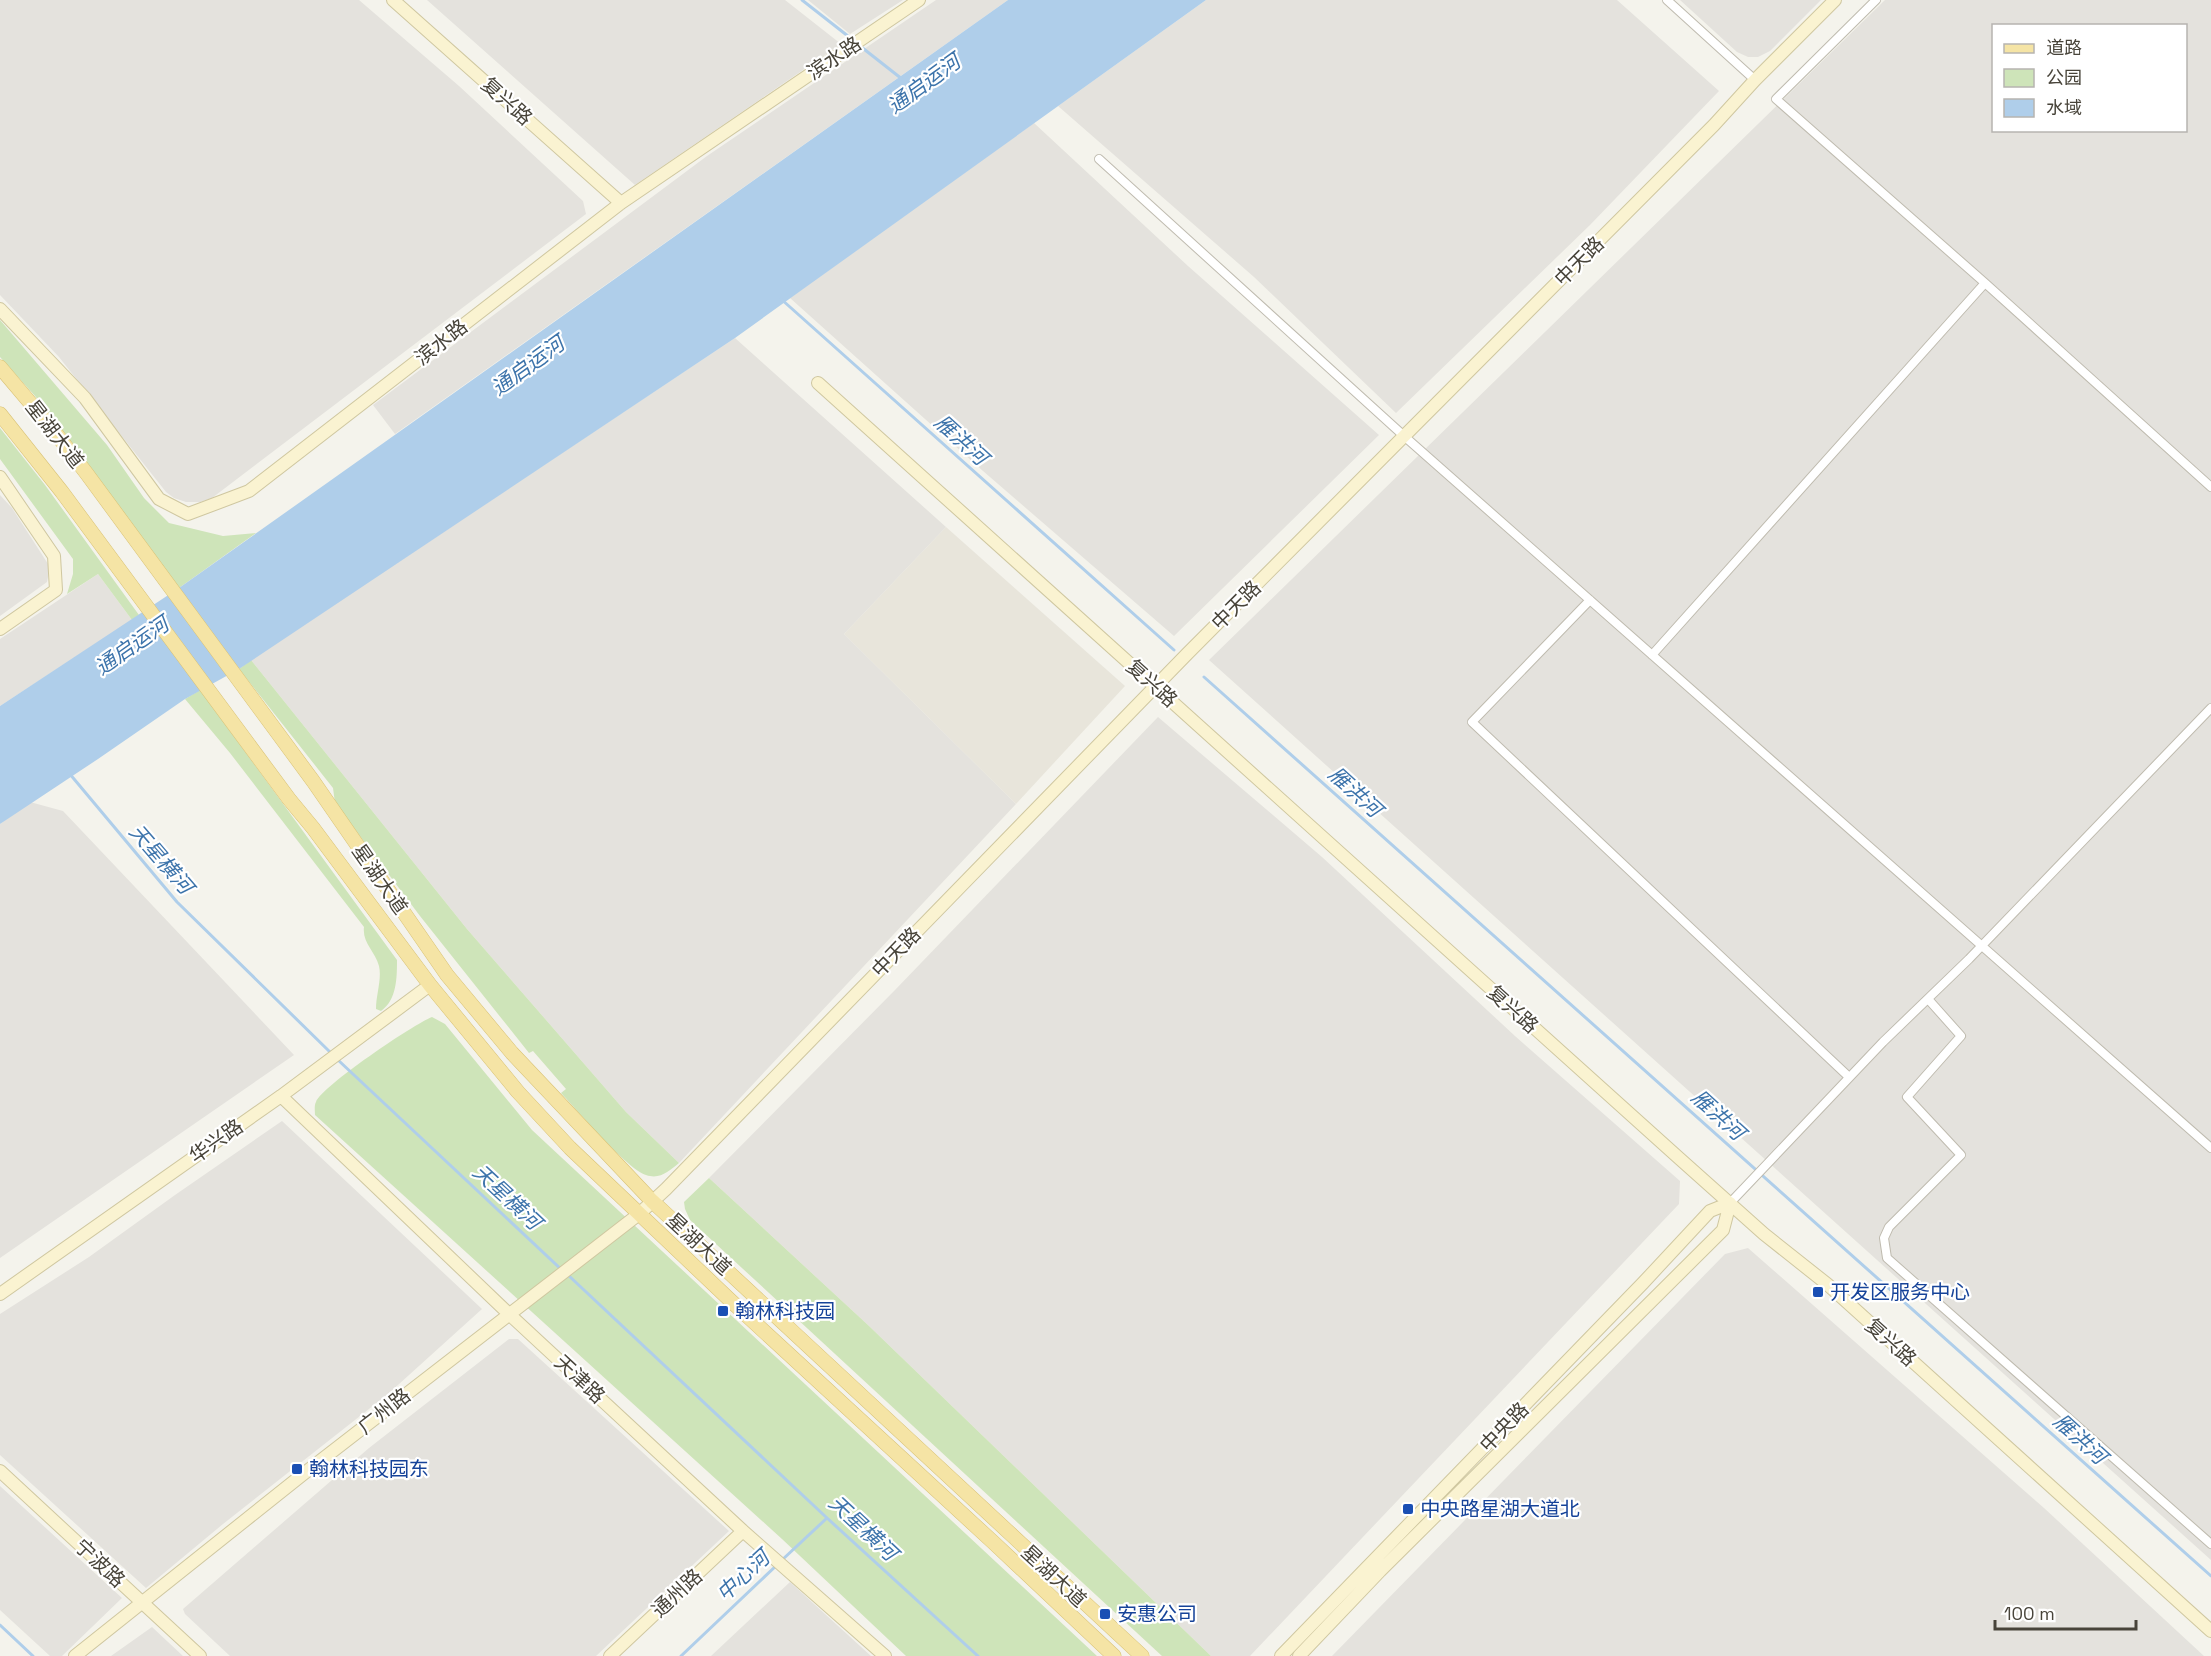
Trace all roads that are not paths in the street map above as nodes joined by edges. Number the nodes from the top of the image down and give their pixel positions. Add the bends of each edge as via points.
1 (393, 0) edge
2 (919, 0) edge
3 (1667, 0) edge
4 (1835, 0) edge
5 (1876, 0) edge
6 (1755, 80) junction
7 (1099, 159) dead end
8 (621, 203) junction
9 (1985, 283) junction
10 (0, 309) edge
11 (0, 367) edge
12 (818, 382) dead end
13 (0, 414) edge
14 (1404, 436) junction
15 (0, 477) edge
16 (2211, 487) edge
17 (1590, 600) junction
18 (0, 629) edge
19 (1652, 655) junction
20 (1156, 686) junction
21 (2211, 708) edge
22 (1981, 946) junction
23 (430, 985) junction
24 (1928, 999) junction
25 (1849, 1077) junction
26 (281, 1096) junction
27 (2211, 1148) edge
28 (652, 1201) junction
29 (1730, 1203) junction
30 (639, 1214) junction
31 (0, 1294) edge
32 (509, 1314) junction
33 (0, 1471) edge
34 (743, 1531) junction
35 (2211, 1544) edge
36 (142, 1602) junction
37 (2211, 1631) edge
38 (75, 1656) edge
39 (200, 1656) edge
40 (610, 1656) edge
41 (885, 1656) edge
42 (1114, 1656) edge
43 (1142, 1656) edge
44 (1281, 1656) edge
45 (1299, 1656) edge

1 - 8 street, 复兴路
2 - 8 street, 滨水路
3 - 6 street
4 - 6 street, 中天路
5 - 9 street via 1776,99
6 - 14 street, 中天路
7 - 14 street
8 - 10 street, 滨水路 via 249,491 188,514 159,499 85,398
9 - 16 street
9 - 19 street
11 - 28 main road, 星湖大道 via 87,474 313,781 447,975 512,1053
12 - 20 street, 复兴路
13 - 23 main road, 星湖大道
14 - 17 street
14 - 20 street, 中天路
15 - 18 street via 54,556 56,590
17 - 19 street
17 - 25 street via 1472,722
19 - 22 street
20 - 28 street, 中天路
20 - 29 street, 复兴路
21 - 22 street
22 - 24 street
22 - 27 street
23 - 26 street, 华兴路
23 - 30 main road, 星湖大道 via 526,1100
24 - 25 street
24 - 35 street via 1961,1036 1907,1097 1961,1155 1889,1227 1884,1238 1887,1258
25 - 29 street
26 - 31 street, 华兴路
26 - 32 street, 天津路
28 - 30 street, 中天路
28 - 43 main road, 星湖大道
29 - 37 street, 复兴路 via 1827,1284
29 - 44 street, 中央路 via 1710,1211
29 - 45 street via 1723,1230
30 - 32 street, 广州路
30 - 42 main road, 星湖大道
32 - 34 street, 天津路
32 - 36 street, 广州路
33 - 36 street, 宁波路
34 - 40 street, 通州路
34 - 41 street, 天津路
36 - 38 street, 广州路
36 - 39 street, 宁波路

